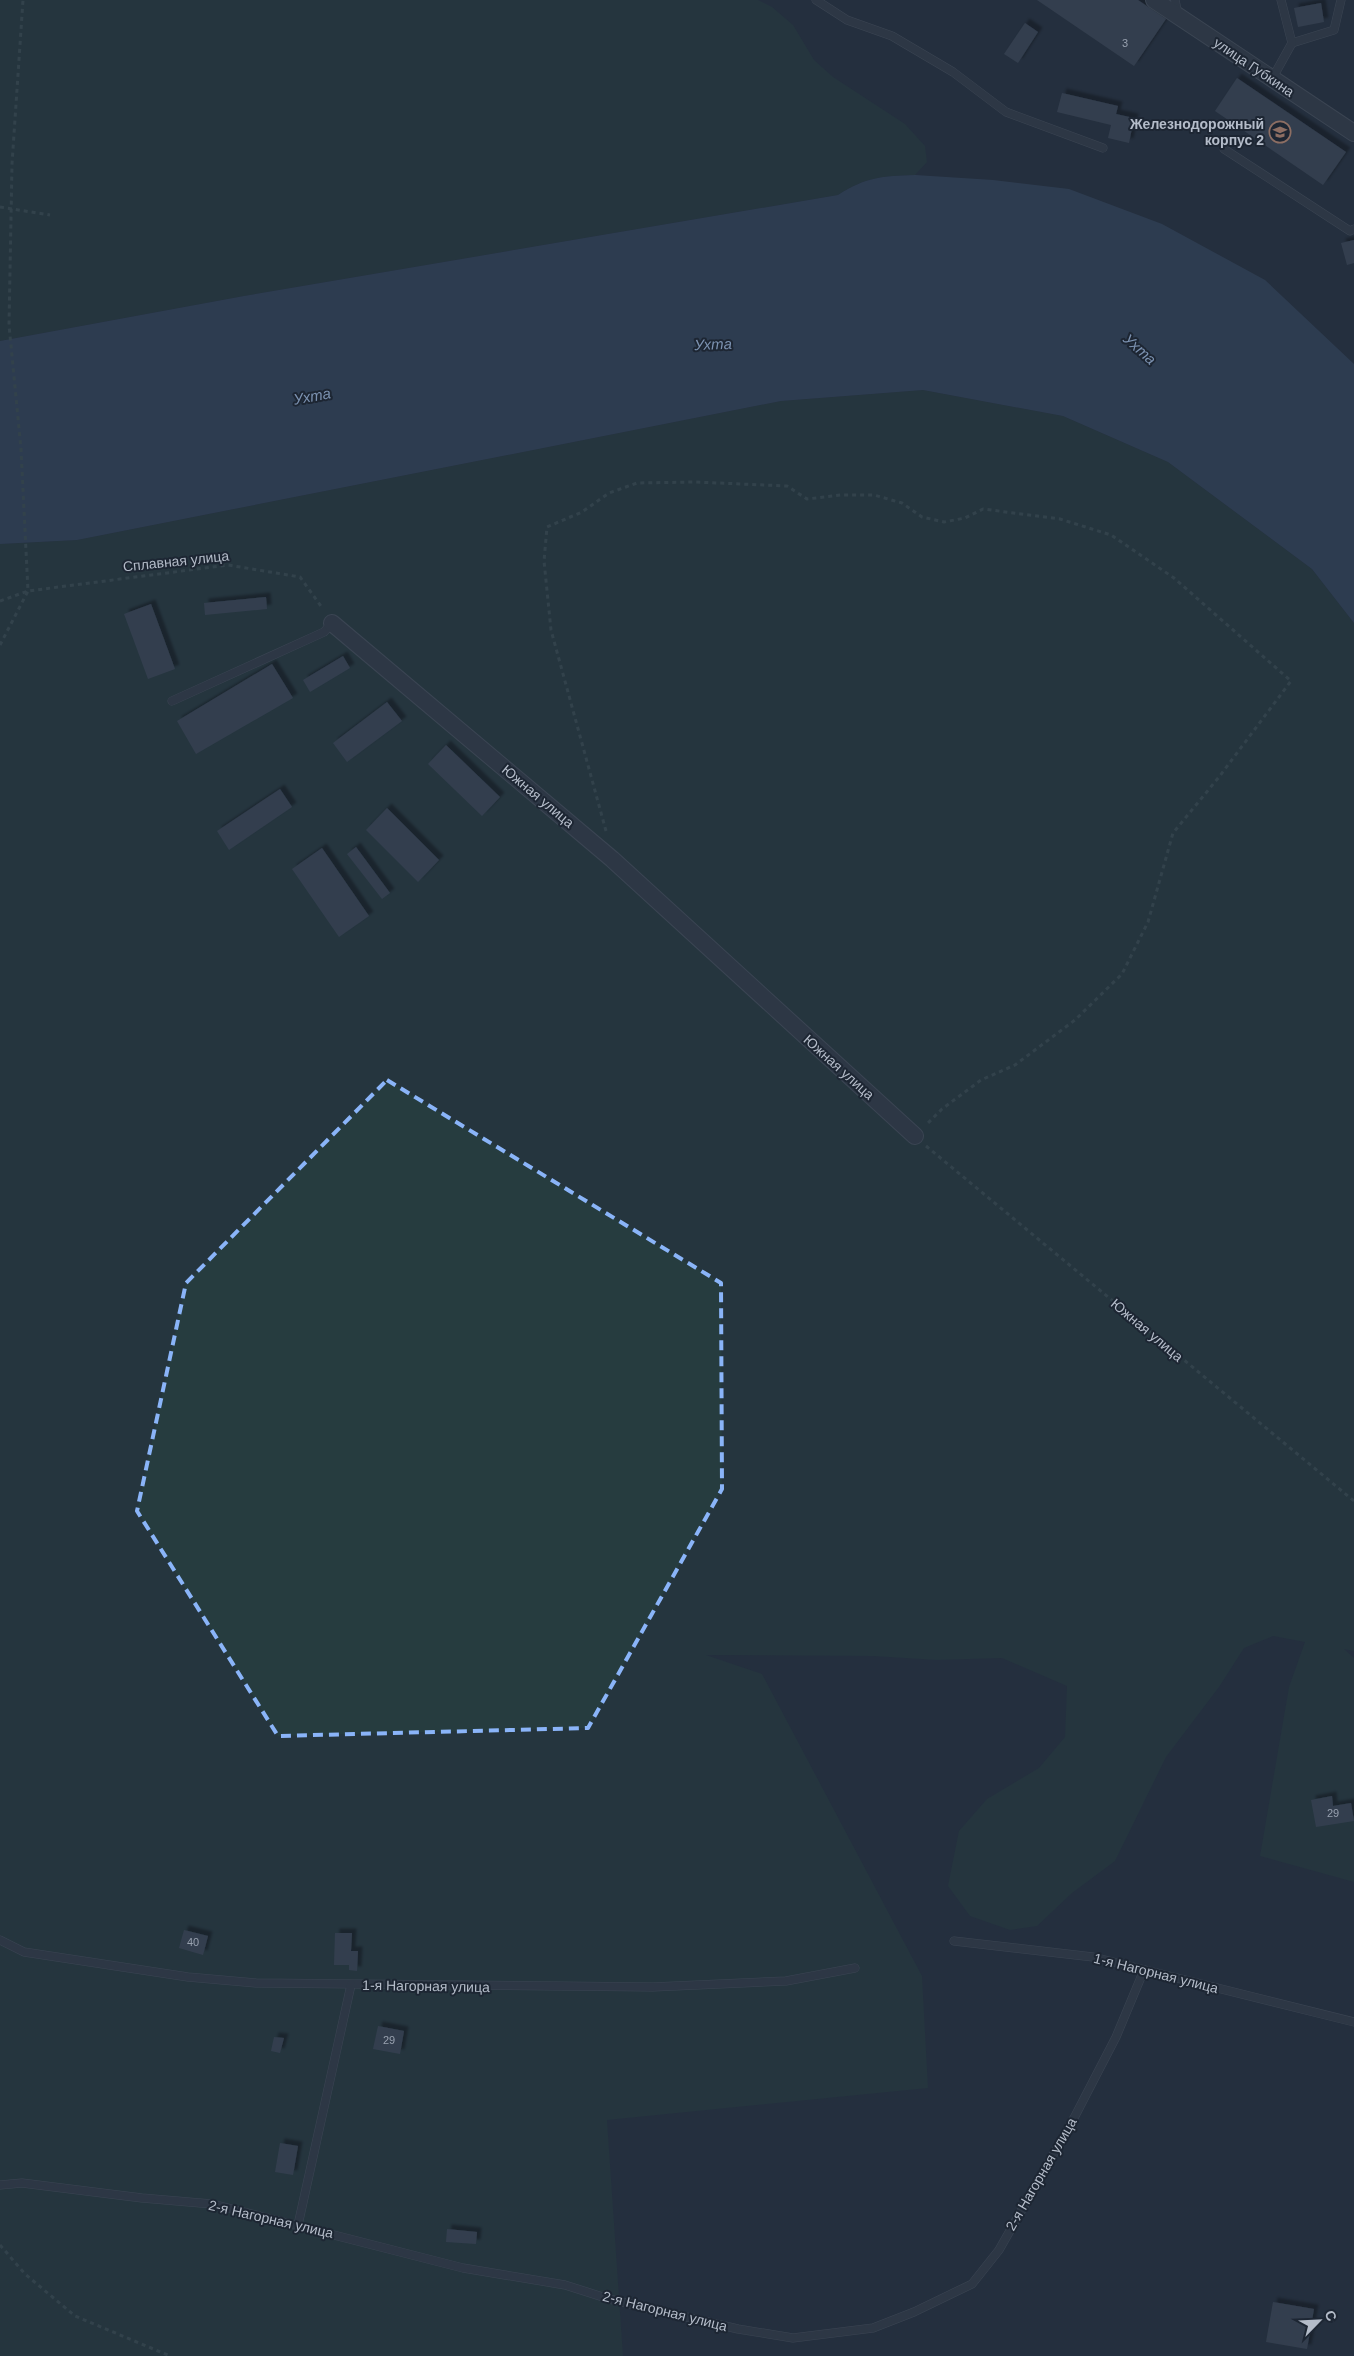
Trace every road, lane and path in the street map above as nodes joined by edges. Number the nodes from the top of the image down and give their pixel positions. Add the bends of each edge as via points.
1 (23, 0) edge
2 (816, 0) edge
3 (1154, 0) edge
4 (1281, 0) edge
5 (1341, 0) edge
6 (1177, 8) edge
7 (1292, 43) junction
8 (1272, 78) junction
9 (1354, 133) edge
10 (1103, 148) dead end
11 (1224, 149) dead end
12 (0, 206) edge
13 (50, 216) dead end
14 (1354, 229) edge
15 (28, 591) junction
16 (0, 601) edge
17 (332, 623) junction
18 (0, 645) edge
19 (172, 701) dead end
20 (612, 859) junction
21 (915, 1136) junction
22 (1354, 1501) edge
23 (0, 1940) edge
24 (954, 1941) dead end
25 (855, 1968) dead end
26 (1144, 1970) junction
27 (351, 1984) junction
28 (1354, 2022) edge
29 (0, 2185) edge
30 (298, 2225) junction
31 (0, 2245) edge
32 (170, 2356) edge

1 - 15 path via 12,164 9,325 21,449
2 - 10 lane via 847,20 892,36 953,72 1006,112
3 - 6 street, улица Губкина
4 - 7 lane
5 - 7 lane via 1334,30
6 - 8 street, улица Губкина
7 - 8 lane
8 - 9 street, улица Губкина
11 - 14 lane via 1350,230
12 - 13 path
15 - 16 path, Сплавная улица
15 - 17 path, Сплавная улица via 228,564 300,577
15 - 18 path
17 - 19 lane via 324,632
17 - 20 street, Южная улица
20 - 21 street, Южная улица
20 - 21 path via 551,630 544,561 547,527 582,512 609,493 637,484 695,482 787,486 807,499 874,495 902,503 922,517 944,522 984,509 1060,519 1111,535 1174,578 1291,681 1173,833 1148,922 1122,974 1075,1020 1014,1065 981,1080 942,1109
21 - 22 path, Южная улица
23 - 27 lane, 1-я Нагорная улица via 24,1952 188,1977 256,1983
24 - 26 lane, 1-я Нагорная улица via 1093,1957
25 - 27 lane, 1-я Нагорная улица via 786,1981 653,1987
26 - 28 lane, 1-я Нагорная улица
26 - 30 lane, 2-я Нагорная улица via 1116,2037 999,2250 972,2284 873,2328 793,2338 738,2330 565,2285 463,2268
27 - 30 lane
29 - 30 lane, 2-я Нагорная улица via 22,2183 212,2204
31 - 32 path via 25,2274 75,2316

